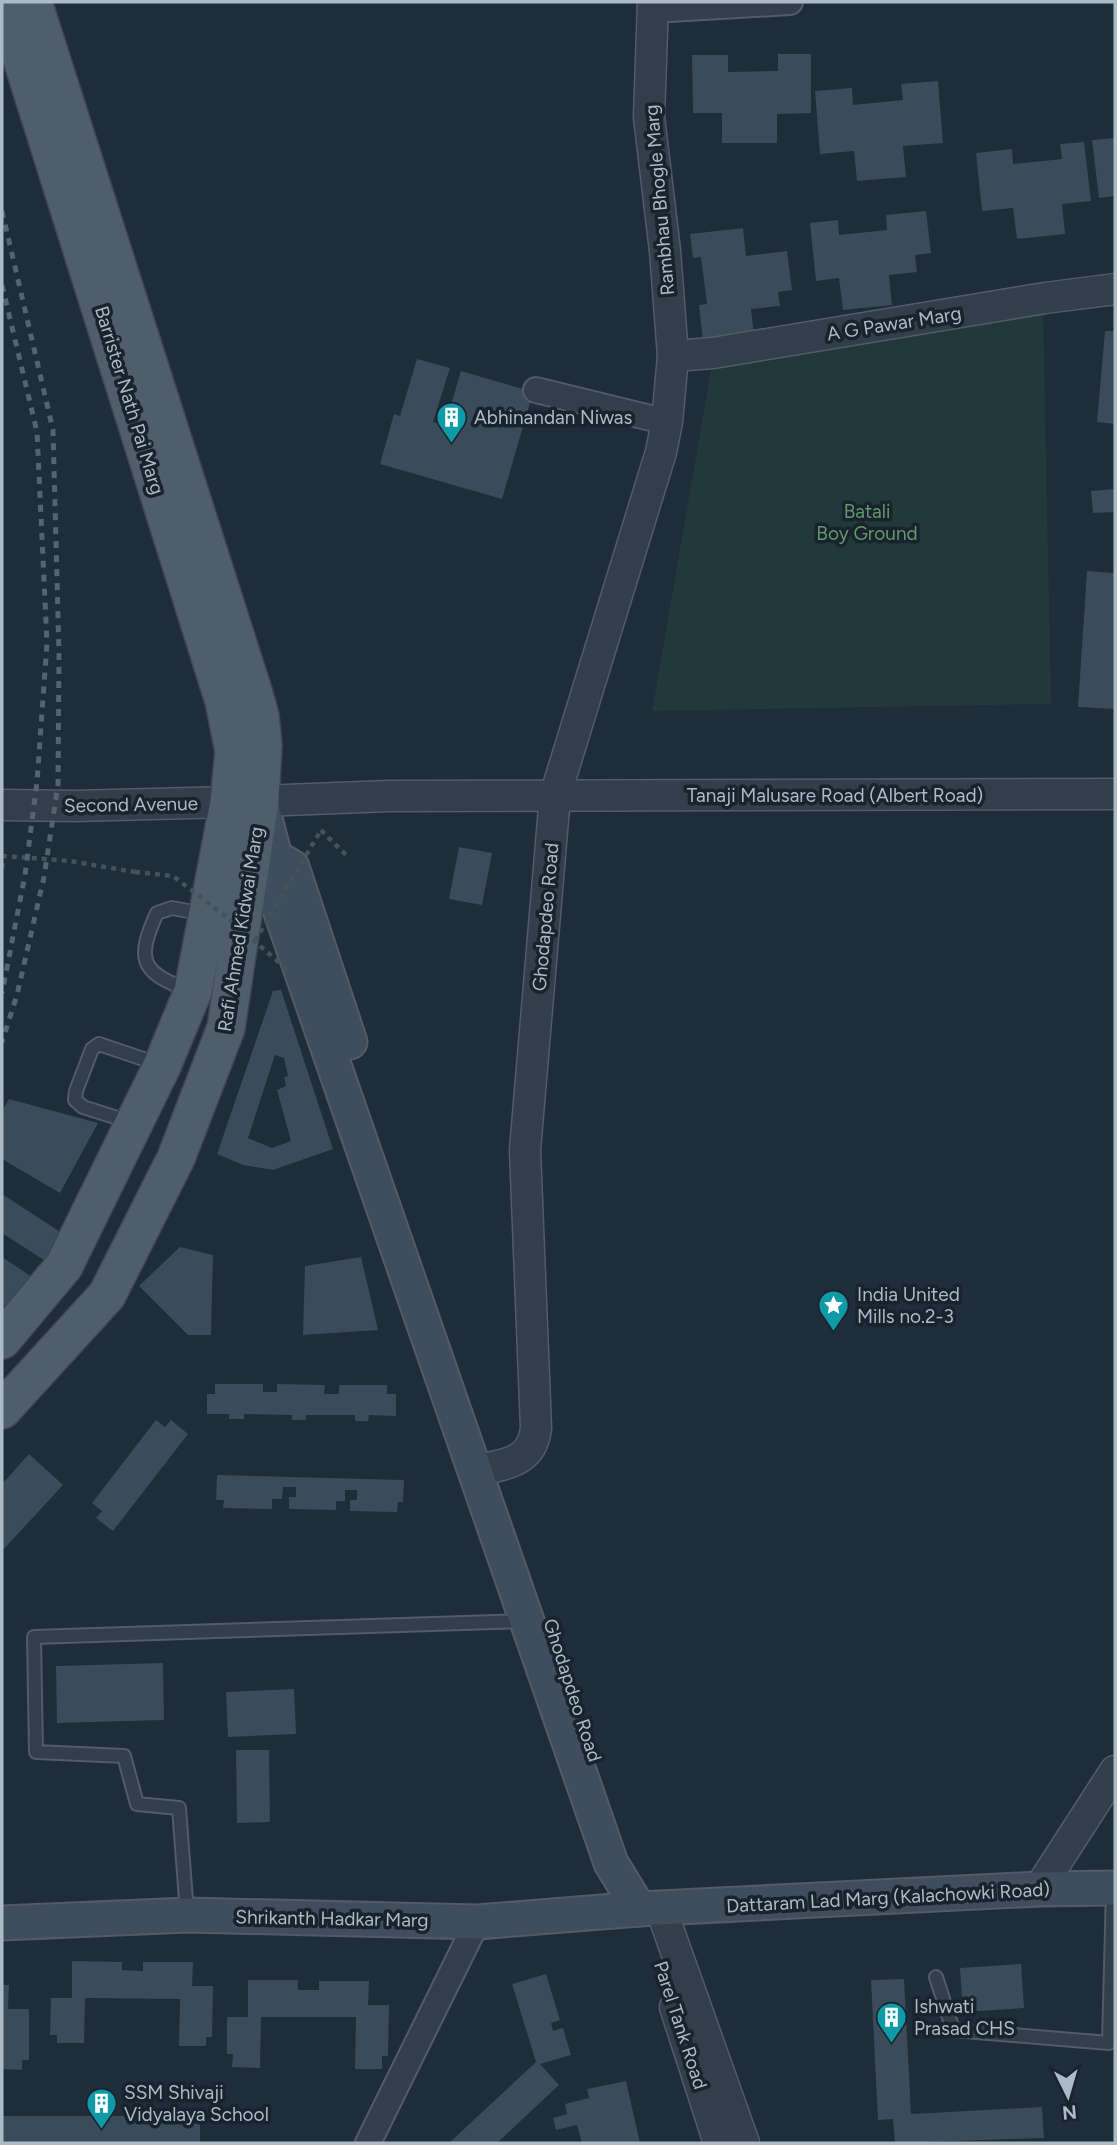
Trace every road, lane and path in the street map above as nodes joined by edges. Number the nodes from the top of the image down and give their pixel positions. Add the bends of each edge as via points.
1 (4, 2) edge
2 (33, 2) edge
3 (790, 2) edge
4 (653, 6) edge
5 (1115, 289) edge
6 (673, 356) junction
7 (536, 390) dead end
8 (667, 422) junction
9 (1115, 794) edge
10 (555, 796) junction
11 (245, 802) junction
12 (2, 805) edge
13 (346, 855) dead end
14 (2, 868) edge
15 (208, 915) junction
16 (255, 941) junction
17 (289, 971) dead end
18 (193, 991) junction
19 (162, 1066) junction
20 (134, 1124) junction
21 (2, 1340) edge
22 (2, 1410) edge
23 (483, 1469) junction
24 (526, 1620) junction
25 (1115, 1770) edge
26 (1114, 1888) edge
27 (1039, 1889) junction
28 (650, 1909) junction
29 (188, 1915) junction
30 (477, 1922) junction
31 (2, 1923) edge
32 (936, 1977) dead end
33 (368, 2143) edge
34 (719, 2143) edge
35 (744, 2143) edge

1 - 11 main road, Barrister Nath Pai Marg via 224,701
2 - 11 main road, Barrister Nath Pai Marg via 260,716 263,745
3 - 4 street
4 - 6 street, Rambhau Bhogle Marg via 649,117
5 - 6 street, A G Pawar Marg
6 - 8 street, Ghodapdeo Road
7 - 8 street
8 - 10 street, Ghodapdeo Road via 662,452
9 - 10 street, Tanaji Malusare Road (Albert Road)
10 - 11 street, Tanaji Malusare Road (Albert Road)
10 - 23 street, Ghodapdeo Road via 525,1150 535,1442 517,1460
11 - 12 street, Second Avenue
11 - 15 main road, Rafi Ahmed Kidwai Marg
11 - 22 main road, Rafi Ahmed Kidwai Marg via 226,1028 177,1158 107,1295
11 - 23 main road, Ghodapdeo Road via 275,857 269,878
13 - 16 path, bridge via 321,830
14 - 16 path, bridge via 4,856 173,876
15 - 18 main road, Rafi Ahmed Kidwai Marg
15 - 18 lane via 172,908 157,913 146,937 146,960 155,975
16 - 17 path, bridge
18 - 19 main road, Rafi Ahmed Kidwai Marg
19 - 20 main road, Rafi Ahmed Kidwai Marg
19 - 20 lane via 103,1045 92,1049 75,1100
20 - 21 main road, Rafi Ahmed Kidwai Marg via 64,1266
23 - 24 main road, Ghodapdeo Road
23 - 28 main road, Ghodapdeo Road via 550,1620 629,1861
24 - 28 main road, Ghodapdeo Road via 611,1863
24 - 29 lane via 34,1637 36,1752 124,1756 137,1804 179,1808
25 - 27 street
26 - 27 main road, Dattaram Lad Marg (Kalachowki Road)
26 - 32 lane via 1109,2043 953,2030
27 - 28 main road, Dattaram Lad Marg (Kalachowki Road)
28 - 30 main road, Shrikanth Hadkar Marg
28 - 34 street, Parel Tank Road via 664,1971
28 - 35 street
29 - 30 main road, Shrikanth Hadkar Marg
29 - 31 main road, Shrikanth Hadkar Marg
30 - 33 street

